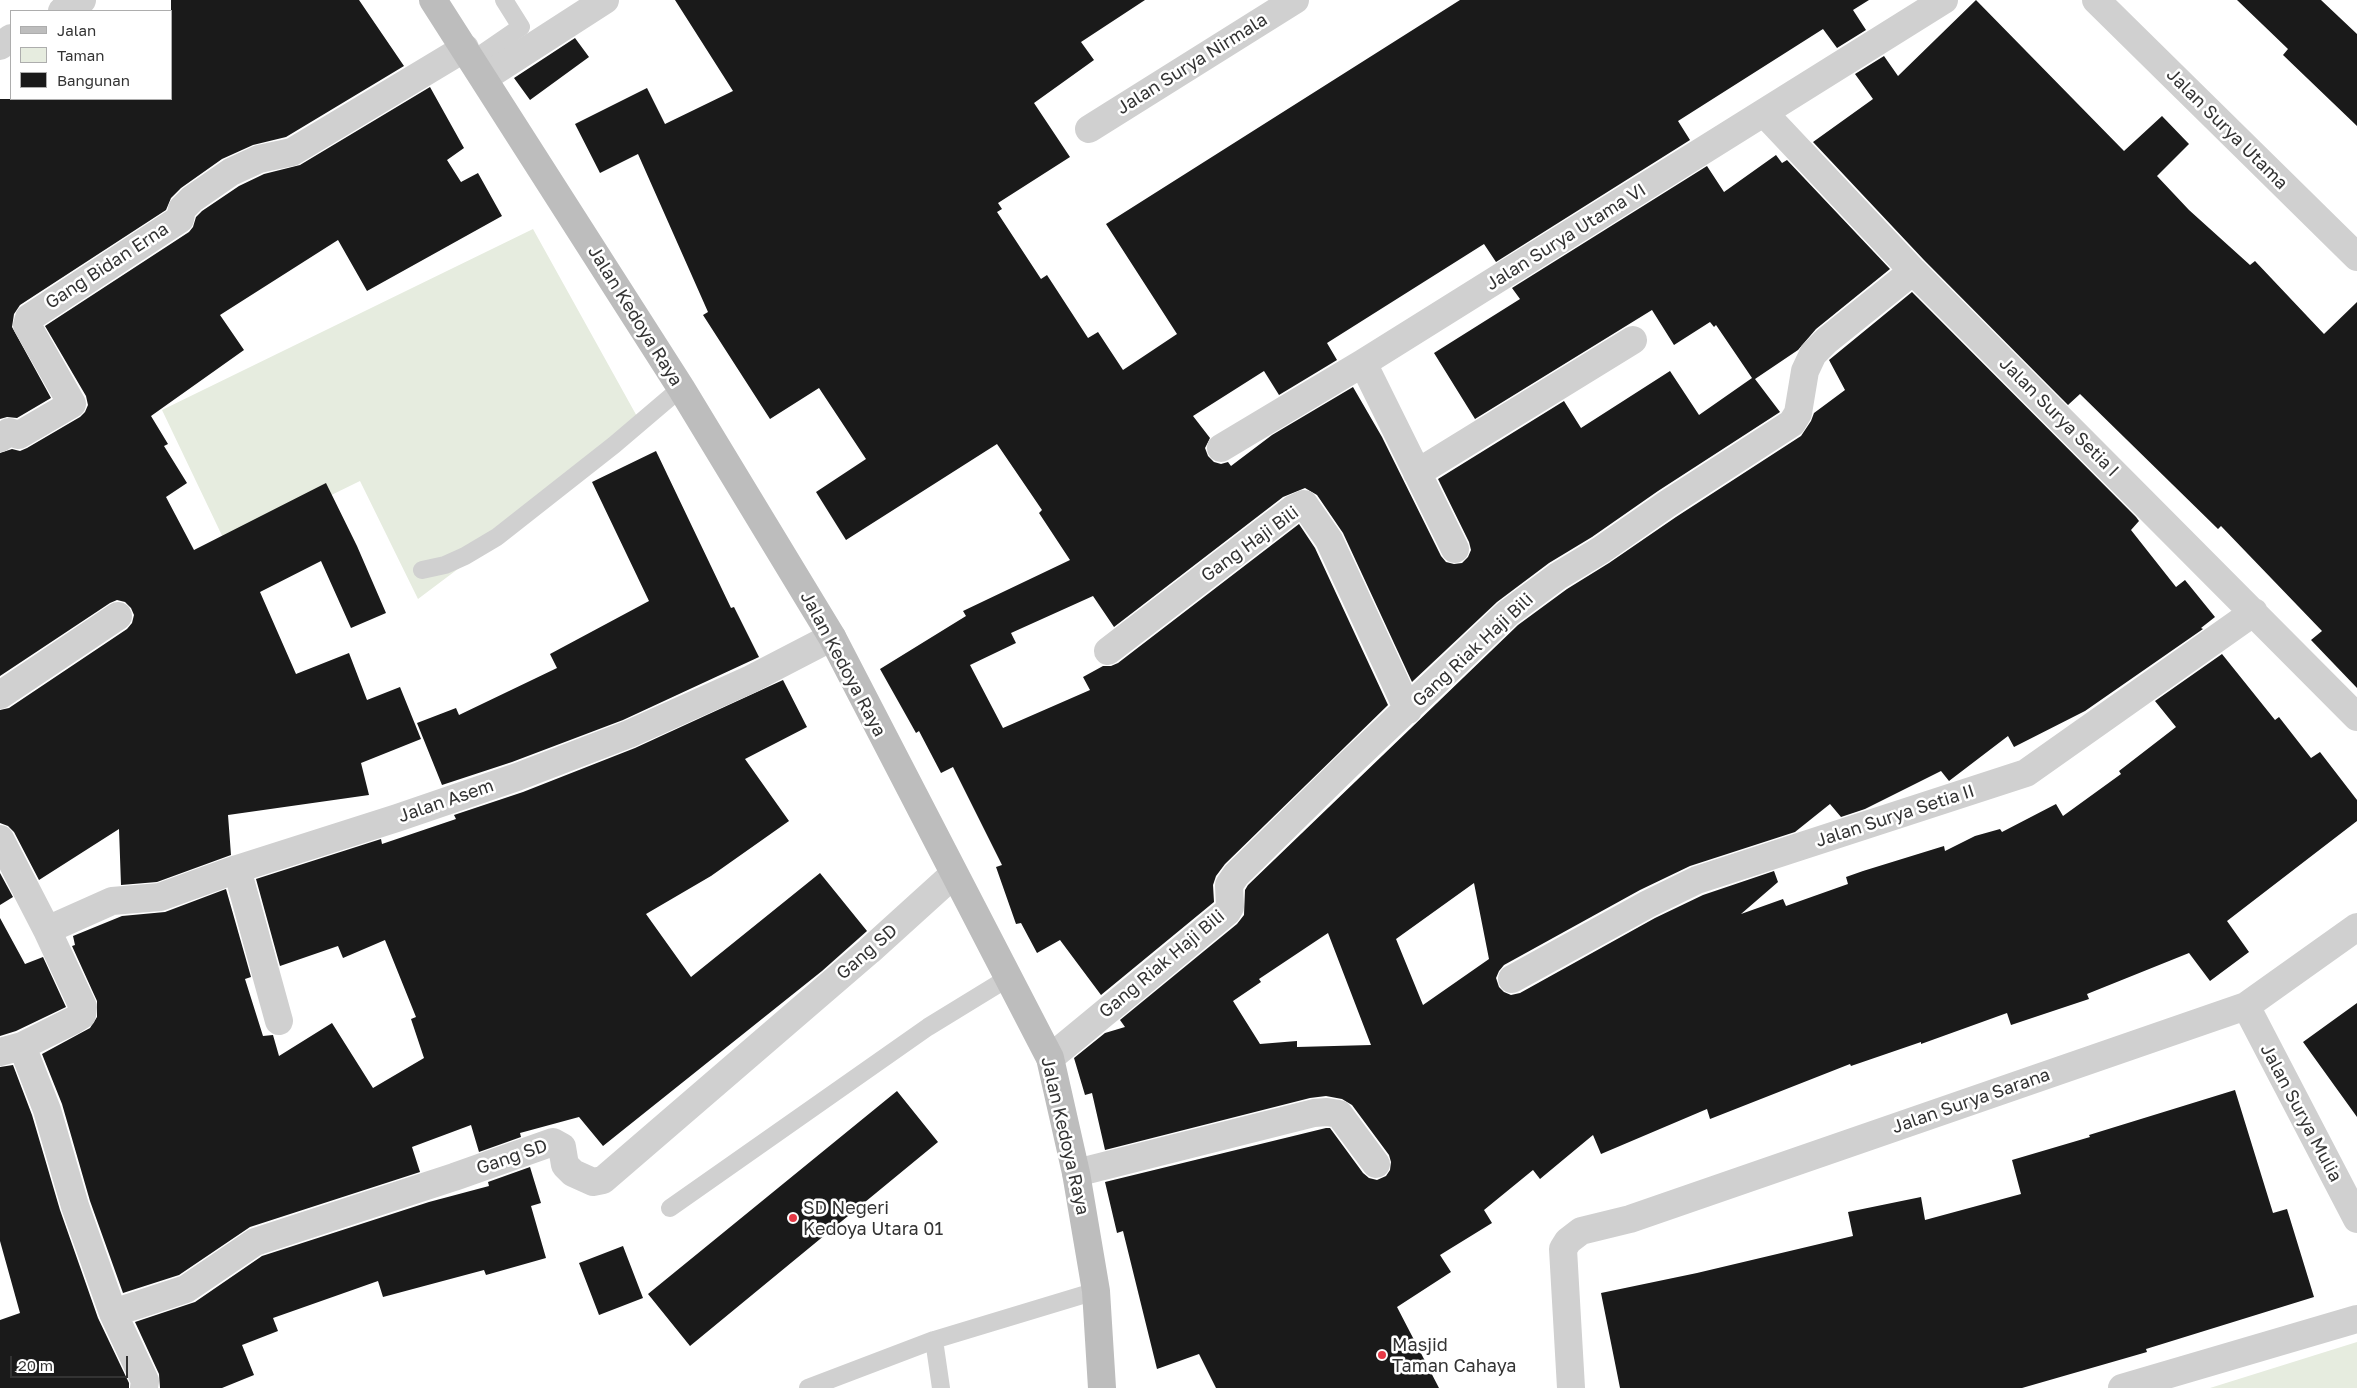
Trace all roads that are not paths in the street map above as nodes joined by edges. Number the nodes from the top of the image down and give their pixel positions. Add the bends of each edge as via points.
1 (82, 0) edge
2 (434, 0) edge
3 (504, 0) edge
4 (605, 0) edge
5 (1295, 0) edge
6 (1944, 0) edge
7 (2096, 0) edge
8 (64, 10) edge
9 (474, 62) junction
10 (1764, 113) junction
11 (1089, 129) dead end
12 (2357, 257) edge
13 (1913, 271) junction
14 (1633, 340) dead end
15 (1363, 363) junction
16 (681, 388) junction
17 (0, 438) edge
18 (1221, 448) dead end
19 (1417, 473) junction
20 (1455, 549) dead end
21 (422, 570) dead end
22 (2254, 612) junction
23 (118, 616) dead end
24 (832, 637) junction
25 (1108, 651) dead end
26 (0, 695) edge
27 (1408, 710) junction
28 (2357, 717) edge
29 (0, 839) edge
30 (237, 869) junction
31 (954, 874) junction
32 (2357, 927) edge
33 (47, 930) junction
34 (1008, 978) junction
35 (1512, 979) dead end
36 (2246, 1006) junction
37 (279, 1021) dead end
38 (11, 1049) edge
39 (1050, 1058) junction
40 (1376, 1164) dead end
41 (1076, 1173) junction
42 (670, 1208) dead end
43 (2357, 1219) edge
44 (1096, 1290) junction
45 (113, 1313) junction
46 (2357, 1319) edge
47 (934, 1340) junction
48 (2176, 1381) edge
49 (144, 1388) edge
50 (808, 1388) edge
51 (941, 1388) edge
52 (1102, 1388) edge
53 (1571, 1388) edge
54 (2122, 1388) edge

1 - 8 street
2 - 9 street, Jalan Kedoya Raya
3 - 9 lane via 521,27
4 - 9 street
5 - 11 street, Jalan Surya Nirmala
6 - 10 street, Jalan Surya Utama VI
7 - 12 street, Jalan Surya Utama
9 - 16 street, Jalan Kedoya Raya
9 - 17 street, Gang Bidan Erna via 292,152 258,159 231,172 192,199 182,209 180,219 28,318 27,325 72,404 19,435 9,432
10 - 13 street, Jalan Surya Setia I
10 - 15 street, Jalan Surya Utama VI
13 - 22 street, Jalan Surya Setia I
13 - 27 street, Gang Riak Haji Bili via 1813,354 1805,371 1798,413 1792,423 1536,591 1508,613
14 - 19 street
15 - 18 street, Jalan Surya Utama VI
15 - 19 street
16 - 21 lane via 497,537 445,565
16 - 24 street, Jalan Kedoya Raya
19 - 20 street
22 - 28 street, Jalan Surya Setia I
22 - 35 street, Jalan Surya Setia II via 2026,773 1697,880
23 - 26 street
24 - 30 street, Jalan Asem via 751,679 629,734 397,818
24 - 31 street, Jalan Kedoya Raya
25 - 27 street, Gang Haji Bili via 1293,509 1304,504 1329,540
27 - 39 street, Gang Riak Haji Bili via 1236,875 1229,885 1230,907 1227,912
29 - 33 street
30 - 33 street, Jalan Asem via 160,897 112,901
30 - 37 street
31 - 34 street, Jalan Kedoya Raya
31 - 45 street, Gang SD via 603,1180 593,1182 573,1173 565,1165 562,1147 553,1142 454,1178 255,1242 186,1289
32 - 36 street, Jalan Surya Sarana
33 - 38 street via 83,1007 82,1015
34 - 39 street, Jalan Kedoya Raya
34 - 42 lane via 928,1027
36 - 43 street, Jalan Surya Mulia
36 - 53 street, Jalan Surya Sarana via 1630,1219 1581,1231 1568,1240 1563,1263
38 - 45 street via 47,1110 75,1206
39 - 41 street, Jalan Kedoya Raya
40 - 41 street via 1339,1114 1327,1112
41 - 44 street, Jalan Kedoya Raya
44 - 47 lane
44 - 52 street, Jalan Kedoya Raya
45 - 49 street via 145,1381
46 - 48 street
47 - 50 lane
47 - 51 lane
48 - 54 street

